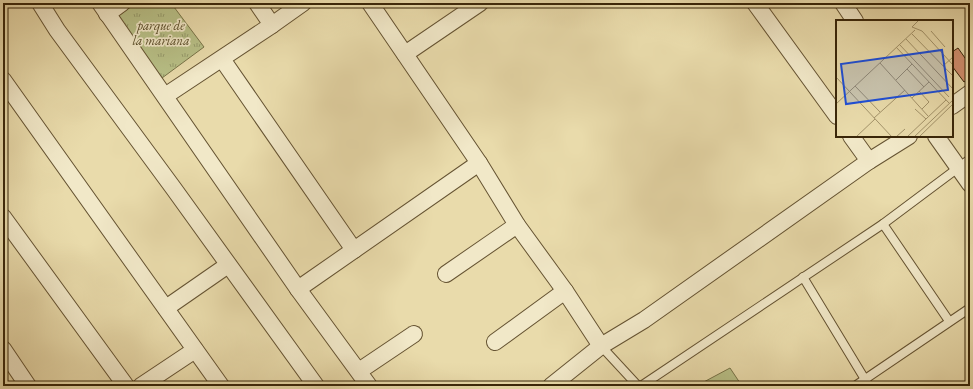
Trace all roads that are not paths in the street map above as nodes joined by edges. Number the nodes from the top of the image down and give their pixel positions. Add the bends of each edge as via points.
1 (40, 3) edge
2 (122, 3) edge
3 (257, 3) edge
4 (303, 3) edge
5 (370, 3) edge
6 (480, 3) edge
7 (755, 3) edge
8 (843, 3) edge
9 (104, 8) edge
10 (854, 20) edge
11 (272, 25) junction
12 (405, 54) junction
13 (222, 59) junction
14 (3, 80) edge
15 (970, 93) edge
16 (165, 96) junction
17 (953, 105) edge
18 (836, 115) edge
19 (852, 137) edge
20 (907, 137) edge
21 (937, 137) edge
22 (869, 160) junction
23 (964, 163) edge
24 (479, 164) junction
25 (970, 184) edge
26 (883, 224) junction
27 (517, 225) junction
28 (6, 226) edge
29 (354, 250) junction
30 (228, 265) junction
31 (446, 274) dead end
32 (803, 277) junction
33 (298, 289) junction
34 (565, 291) junction
35 (166, 308) junction
36 (970, 308) edge
37 (949, 321) junction
38 (414, 334) dead end
39 (495, 342) dead end
40 (601, 346) junction
41 (3, 349) edge
42 (195, 350) junction
43 (359, 371) junction
44 (867, 382) edge
45 (28, 386) edge
46 (126, 386) edge
47 (141, 386) edge
48 (221, 386) edge
49 (316, 386) edge
50 (369, 386) edge
51 (551, 386) edge
52 (638, 386) edge
53 (641, 386) edge
54 (855, 386) edge

1 - 30 street
2 - 9 street
3 - 11 street
4 - 11 street
5 - 12 street
6 - 12 street
7 - 18 street
8 - 10 street
9 - 16 street
11 - 13 street
12 - 24 street
13 - 16 street
13 - 29 street
14 - 35 street
15 - 17 street
16 - 33 street
19 - 22 street
20 - 22 street
21 - 23 street
22 - 40 street via 644,320
23 - 25 street
23 - 26 lane
24 - 27 street
24 - 29 street
26 - 32 lane
26 - 37 lane
27 - 31 street
27 - 34 street
28 - 46 street
29 - 33 street
30 - 35 street
30 - 49 street
32 - 44 lane
32 - 53 lane
33 - 43 street
34 - 39 street
34 - 40 street
35 - 42 street
36 - 37 lane
37 - 44 lane
38 - 43 street
40 - 51 street
40 - 52 lane
41 - 45 street
42 - 47 street
42 - 48 street
43 - 50 street
44 - 54 lane

